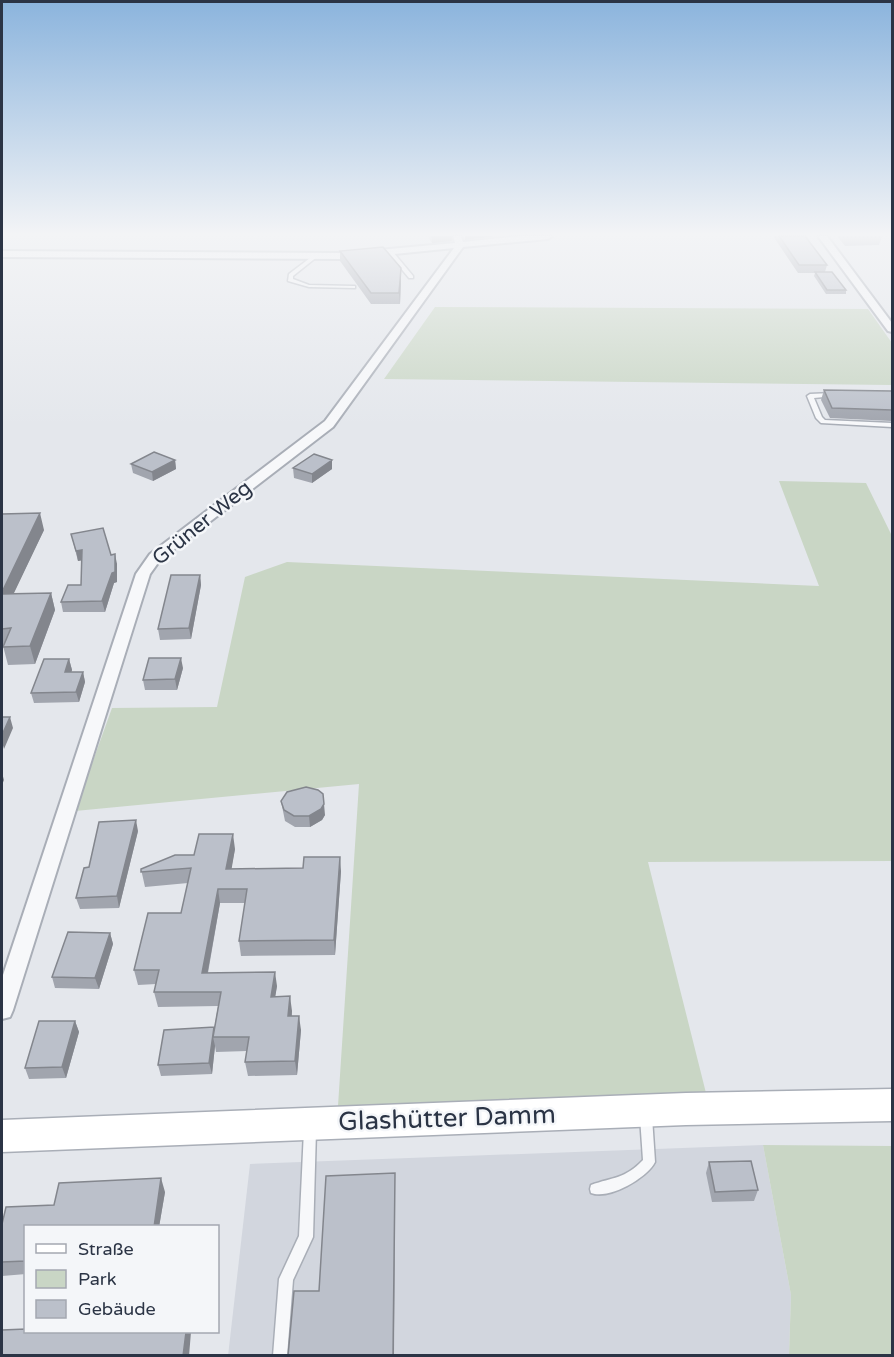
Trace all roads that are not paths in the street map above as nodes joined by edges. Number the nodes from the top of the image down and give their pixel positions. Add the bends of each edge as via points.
1 (418, 299) edge
2 (870, 299) edge
3 (892, 329) edge
4 (838, 395) edge
5 (892, 425) edge
6 (2, 1010) edge
7 (892, 1106) edge
8 (646, 1111) junction
9 (311, 1124) junction
10 (2, 1136) edge
11 (596, 1189) dead end
12 (280, 1356) edge

1 - 6 street, Grüner Weg via 329,424 155,557 143,574
2 - 3 street
4 - 5 lane via 810,396 823,422
7 - 8 street, Glashütter Damm
8 - 9 street, Glashütter Damm
8 - 11 lane via 649,1162 640,1174 622,1184
9 - 10 street, Glashütter Damm
9 - 12 lane via 306,1237 286,1279

